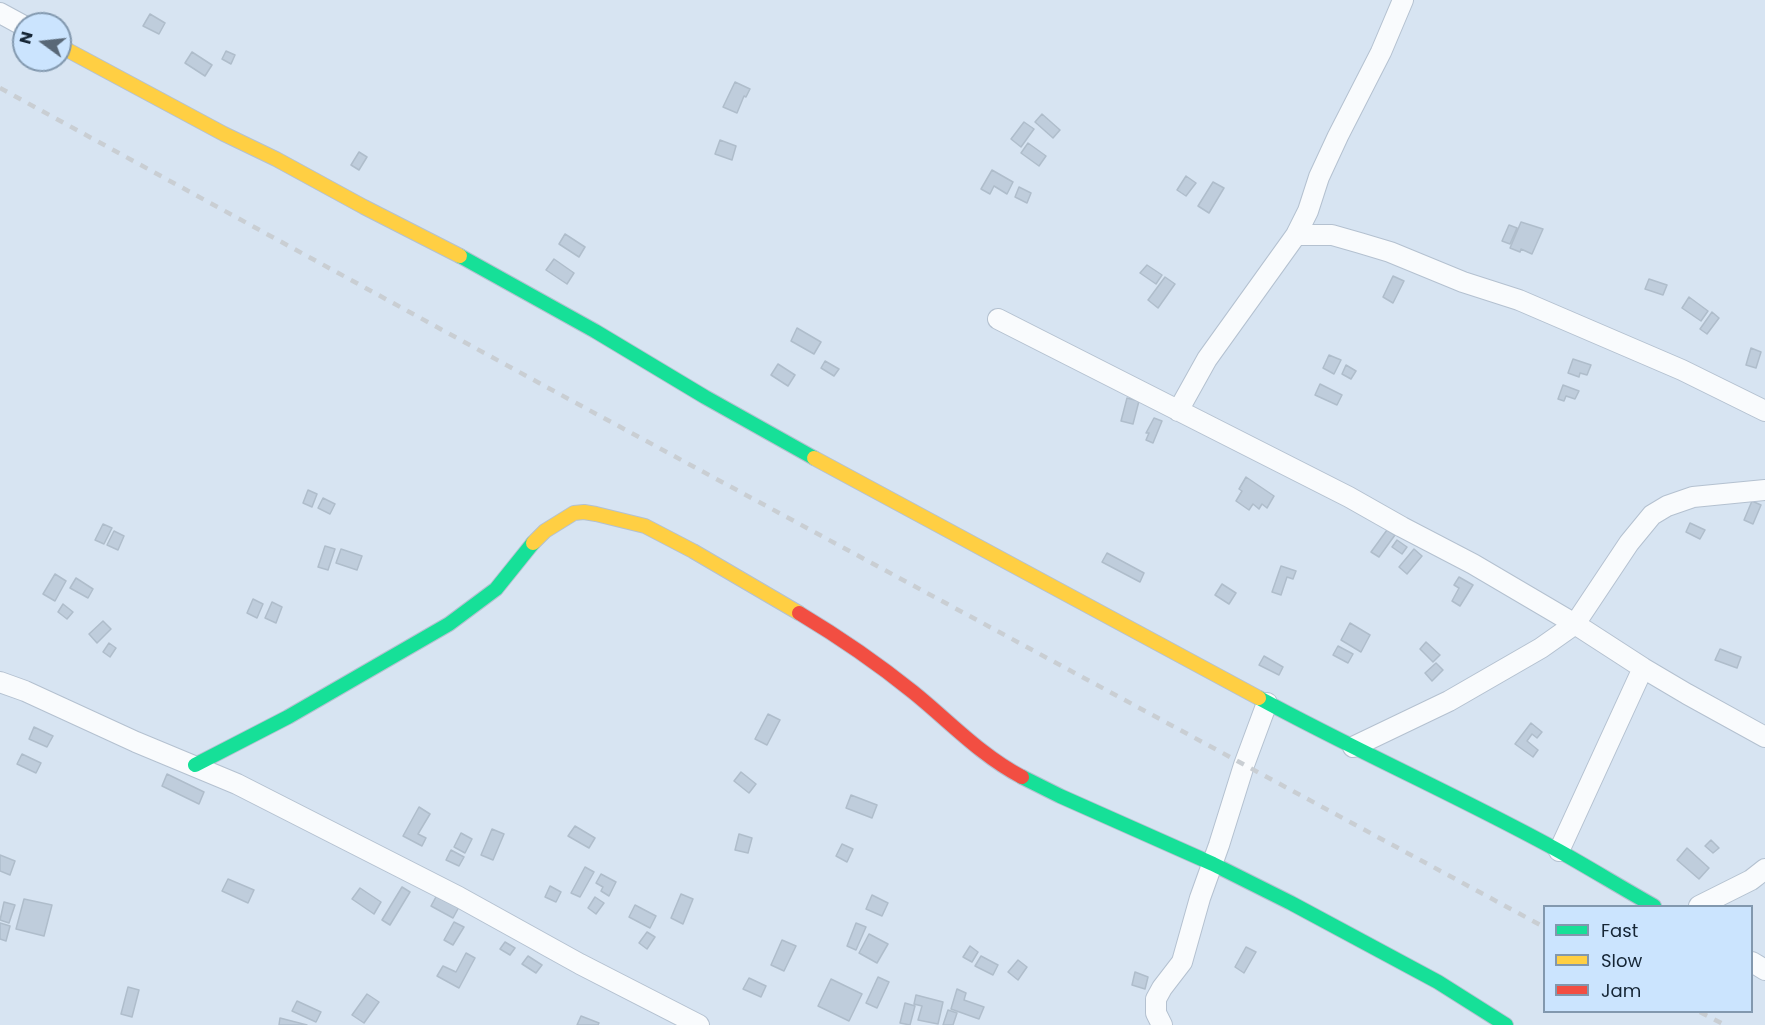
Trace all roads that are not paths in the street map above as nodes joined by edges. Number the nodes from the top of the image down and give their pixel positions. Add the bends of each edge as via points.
1 (1403, 0) edge
2 (72, 52) edge
3 (1296, 235) junction
4 (998, 319) dead end
5 (1178, 411) junction
6 (1765, 411) edge
7 (1765, 490) edge
8 (1575, 624) junction
9 (1643, 668) junction
10 (0, 682) edge
11 (1267, 703) junction
12 (1765, 737) edge
13 (1353, 747) junction
14 (195, 765) junction
15 (1559, 851) junction
16 (1213, 864) junction
17 (1765, 869) edge
18 (1652, 905) edge
19 (1701, 905) edge
20 (699, 1025) edge
21 (1162, 1025) edge
22 (1506, 1025) edge

1 - 3 street via 1319,177
2 - 11 street via 470,261 705,398
3 - 5 street via 1207,359
3 - 6 street via 1332,235 1360,243 1519,300 1682,370
4 - 5 street
5 - 8 street via 1350,497
7 - 8 street via 1693,497 1652,515
8 - 9 street
8 - 13 street via 1449,701
9 - 12 street
9 - 15 street
10 - 14 street
11 - 13 street
11 - 16 street
13 - 15 street
14 - 16 street via 288,717 449,624 496,589 545,531 574,513 584,513 645,526 693,550 841,638 993,760 1059,796
14 - 20 street via 459,897
15 - 18 street
16 - 21 street via 1182,962 1156,999
16 - 22 street via 1427,976
17 - 19 street

